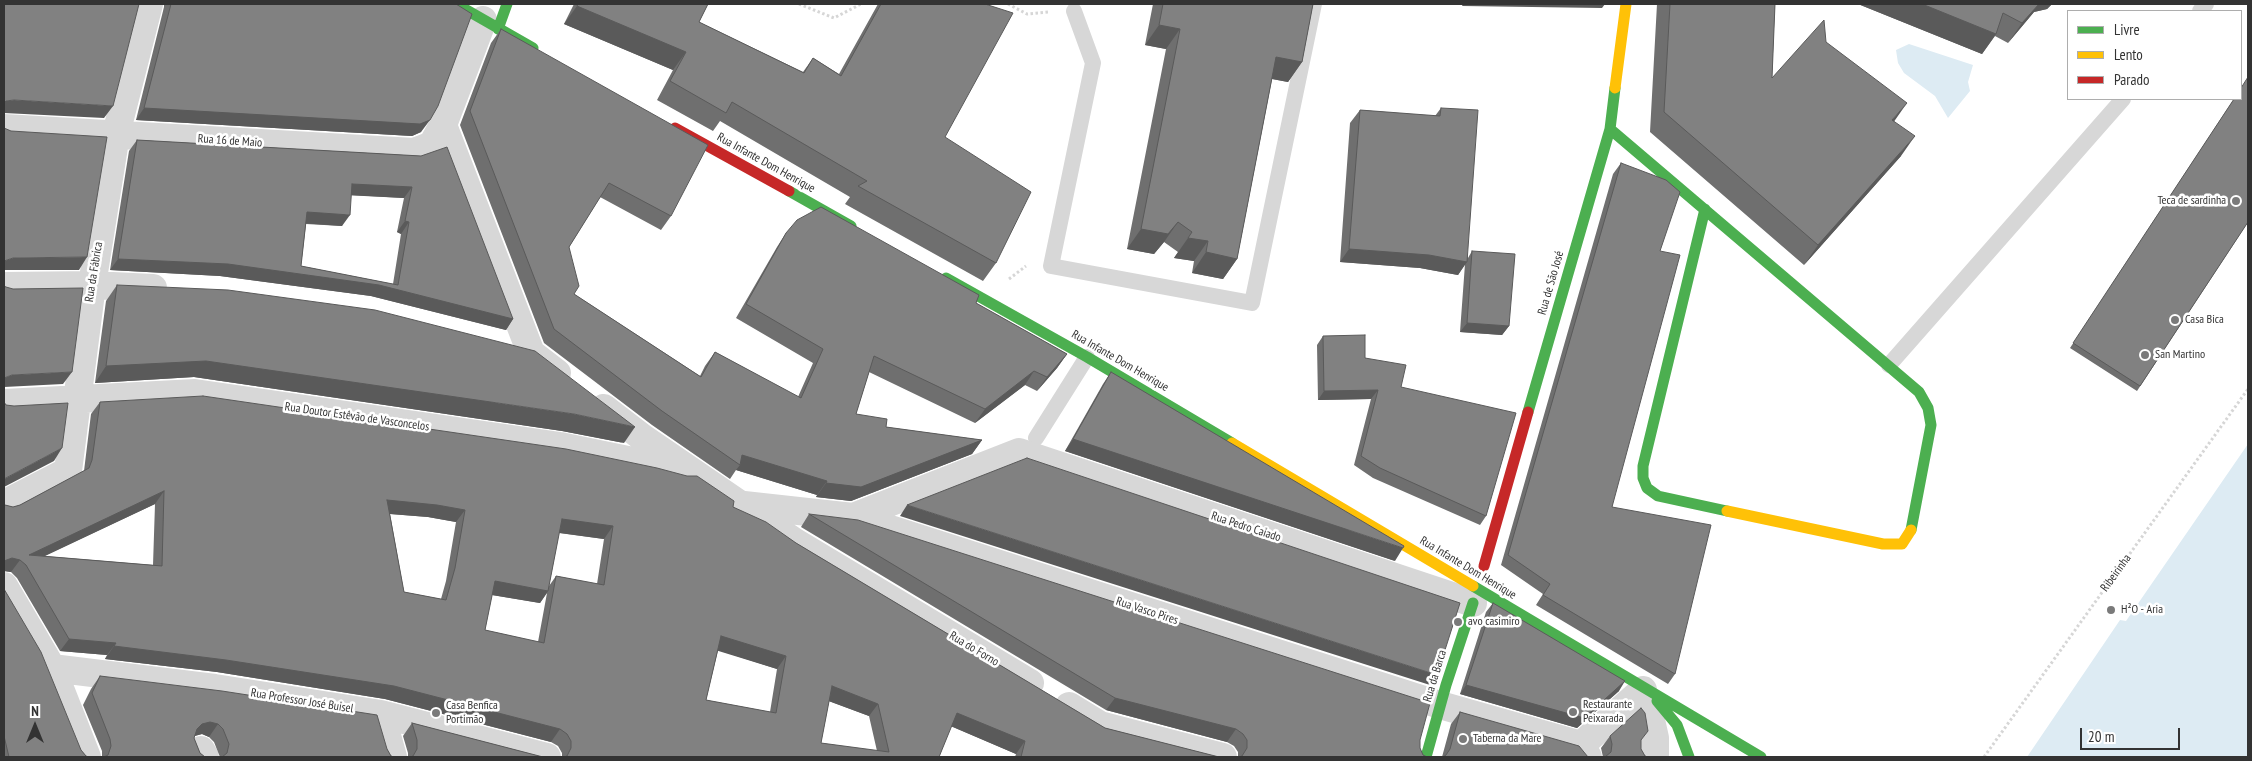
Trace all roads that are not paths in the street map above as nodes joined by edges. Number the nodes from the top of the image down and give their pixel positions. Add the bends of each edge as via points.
1 (149, 4) edge
2 (456, 4) edge
3 (507, 4) edge
4 (1314, 4) edge
5 (1626, 4) edge
6 (1074, 10) road end
7 (490, 24) junction
8 (541, 53) edge
9 (2122, 100) edge
10 (662, 120) edge
11 (443, 125) junction
12 (4, 128) edge
13 (1610, 129) junction
14 (116, 134) junction
15 (1705, 208) junction
16 (861, 231) edge
17 (939, 275) edge
18 (92, 285) junction
19 (4, 286) edge
20 (179, 290) edge
21 (502, 346) edge
22 (531, 353) junction
23 (1087, 357) junction
24 (1889, 365) junction
25 (76, 399) junction
26 (4, 403) edge
27 (1027, 445) junction
28 (706, 481) junction
29 (4, 504) edge
30 (741, 505) junction
31 (853, 517) junction
32 (1484, 566) dead end
33 (4, 586) edge
34 (1473, 603) joint
35 (52, 668) junction
36 (1635, 687) junction
37 (1440, 705) junction
38 (381, 714) junction
39 (1584, 751) edge
40 (1731, 756) dead end
41 (87, 757) edge
42 (394, 757) edge
43 (548, 757) edge
44 (1223, 757) edge
45 (1426, 757) edge
46 (1647, 757) edge
47 (1689, 757) edge
48 (1753, 757) edge
49 (1761, 757) edge

1 - 14 street, Rua da Fábrica
2 - 7 street
3 - 7 street
4 - 6 lane via 1252,303 1051,266 1093,63
5 - 13 street, Rua de São José
7 - 8 street
7 - 11 street, Rua 16 de Maio
9 - 24 lane
10 - 16 street, Rua Infante Dom Henrique
11 - 14 street, Rua 16 de Maio via 432,145 414,152
11 - 22 street
12 - 14 street, Rua 16 de Maio
13 - 15 street
13 - 32 street, Rua de São José
14 - 18 street, Rua da Fábrica
15 - 24 street
15 - 24 street via 1643,466 1642,478 1647,488 1666,498 1883,544 1902,544 1912,527 1931,425 1928,408 1919,392
17 - 23 street, Rua Infante Dom Henrique
18 - 19 street
18 - 20 street
18 - 25 street, Rua da Fábrica
21 - 22 street
22 - 28 street, Rua do Forno
23 - 27 lane
23 - 36 street, Rua Infante Dom Henrique
25 - 26 street, Rua Doutor Estêvão de Vasconcelos
25 - 28 street, Rua Doutor Estêvão de Vasconcelos via 196,393 560,446
25 - 29 street, Rua da Fábrica via 68,471
27 - 31 street
27 - 34 street, Rua Pedro Caiado
28 - 30 street, Rua do Forno
30 - 31 street, Rua Vasco Pires
30 - 44 street, Rua do Forno via 795,542 1100,725
31 - 37 street, Rua Vasco Pires
33 - 35 street
34 - 37 street, Rua da Barca
35 - 38 street, Rua Professor José Buisel via 180,689
35 - 41 street
36 - 39 street
36 - 46 street via 1651,720 1655,738 1655,755
36 - 47 street via 1664,706 1677,725
36 - 49 street, Rua Infante Dom Henrique
37 - 39 street, Rua Vasco Pires
37 - 45 street, Rua da Barca
38 - 42 street
38 - 43 street, Rua Professor José Buisel
40 - 48 street

